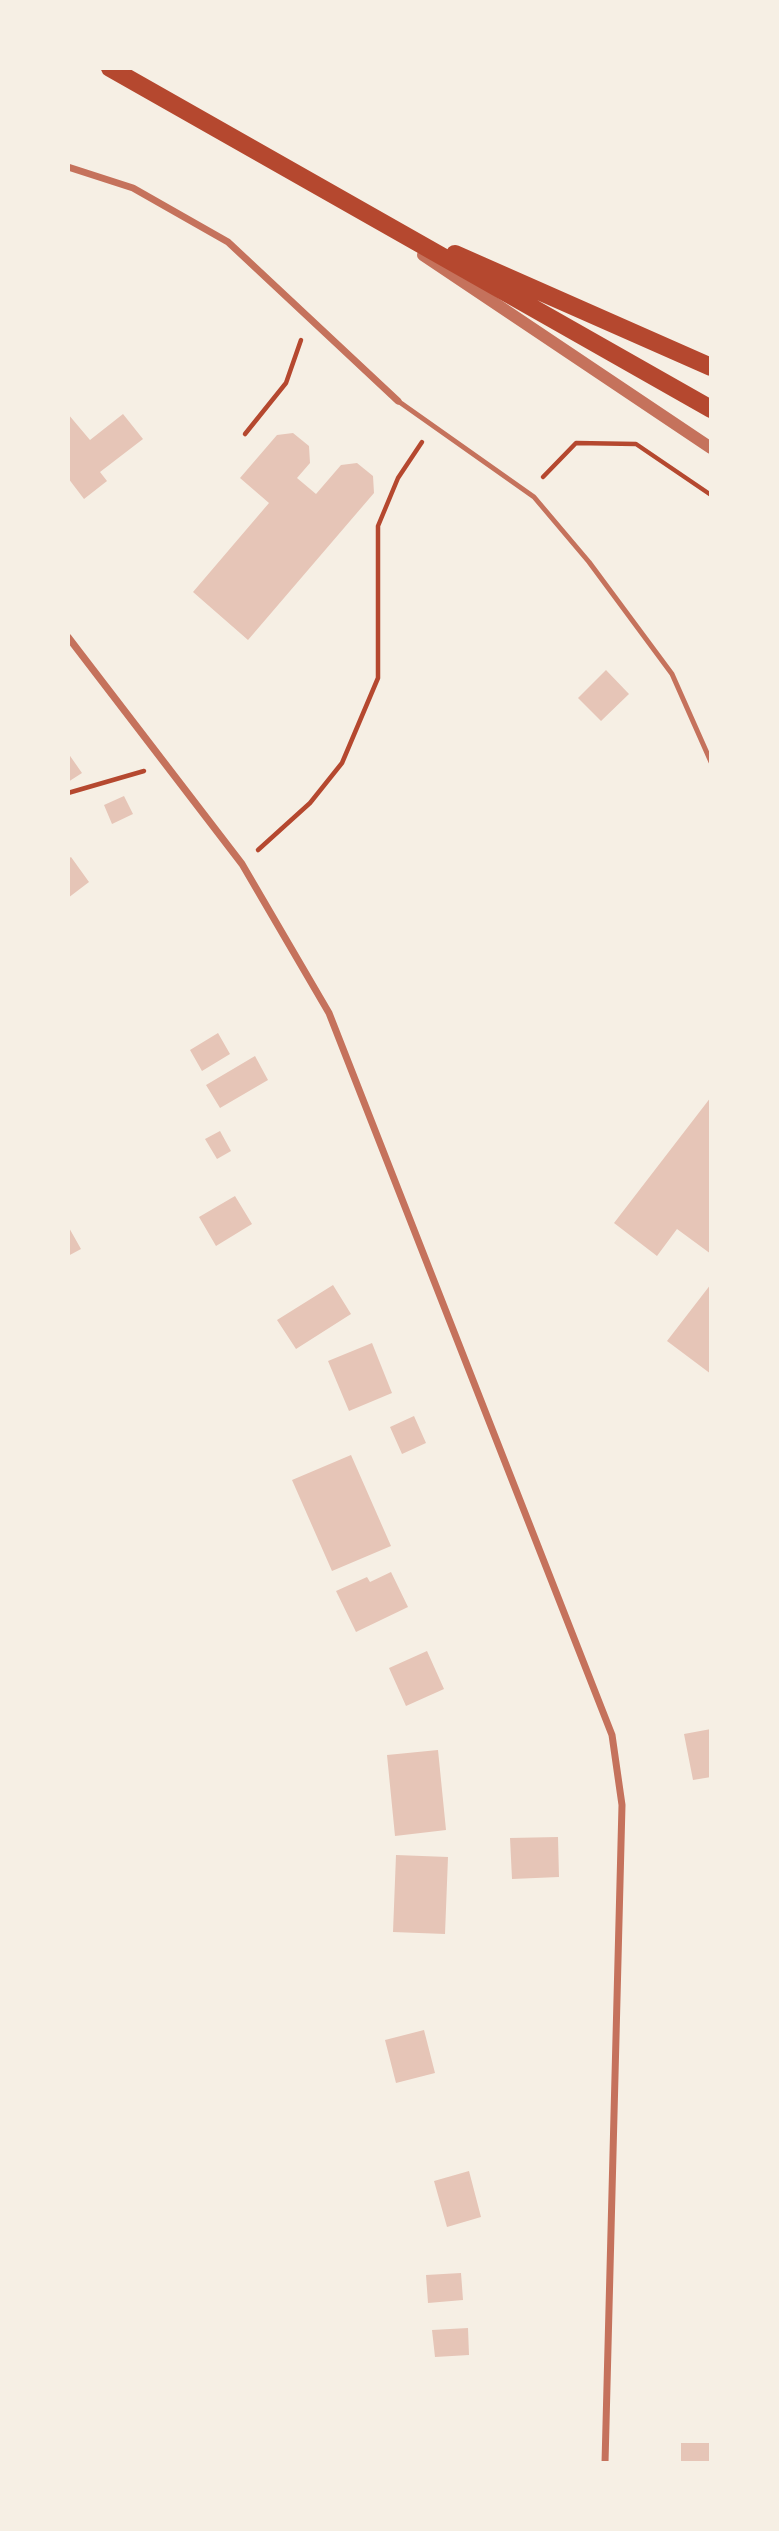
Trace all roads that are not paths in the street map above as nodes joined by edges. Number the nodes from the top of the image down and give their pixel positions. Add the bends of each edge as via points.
1 (110, 68) edge
2 (68, 167) edge
3 (359, 211) junction
4 (711, 367) edge
5 (398, 401) joint
6 (711, 410) edge
7 (711, 448) edge
8 (68, 637) edge
9 (711, 762) edge
10 (606, 2463) edge

1 - 3 main road
2 - 5 street via 133,188 228,242
3 - 4 main road
3 - 6 main road
3 - 7 street
5 - 9 lane via 527,492 589,562 672,674
8 - 10 street via 242,864 330,1013 612,1735 622,1805

